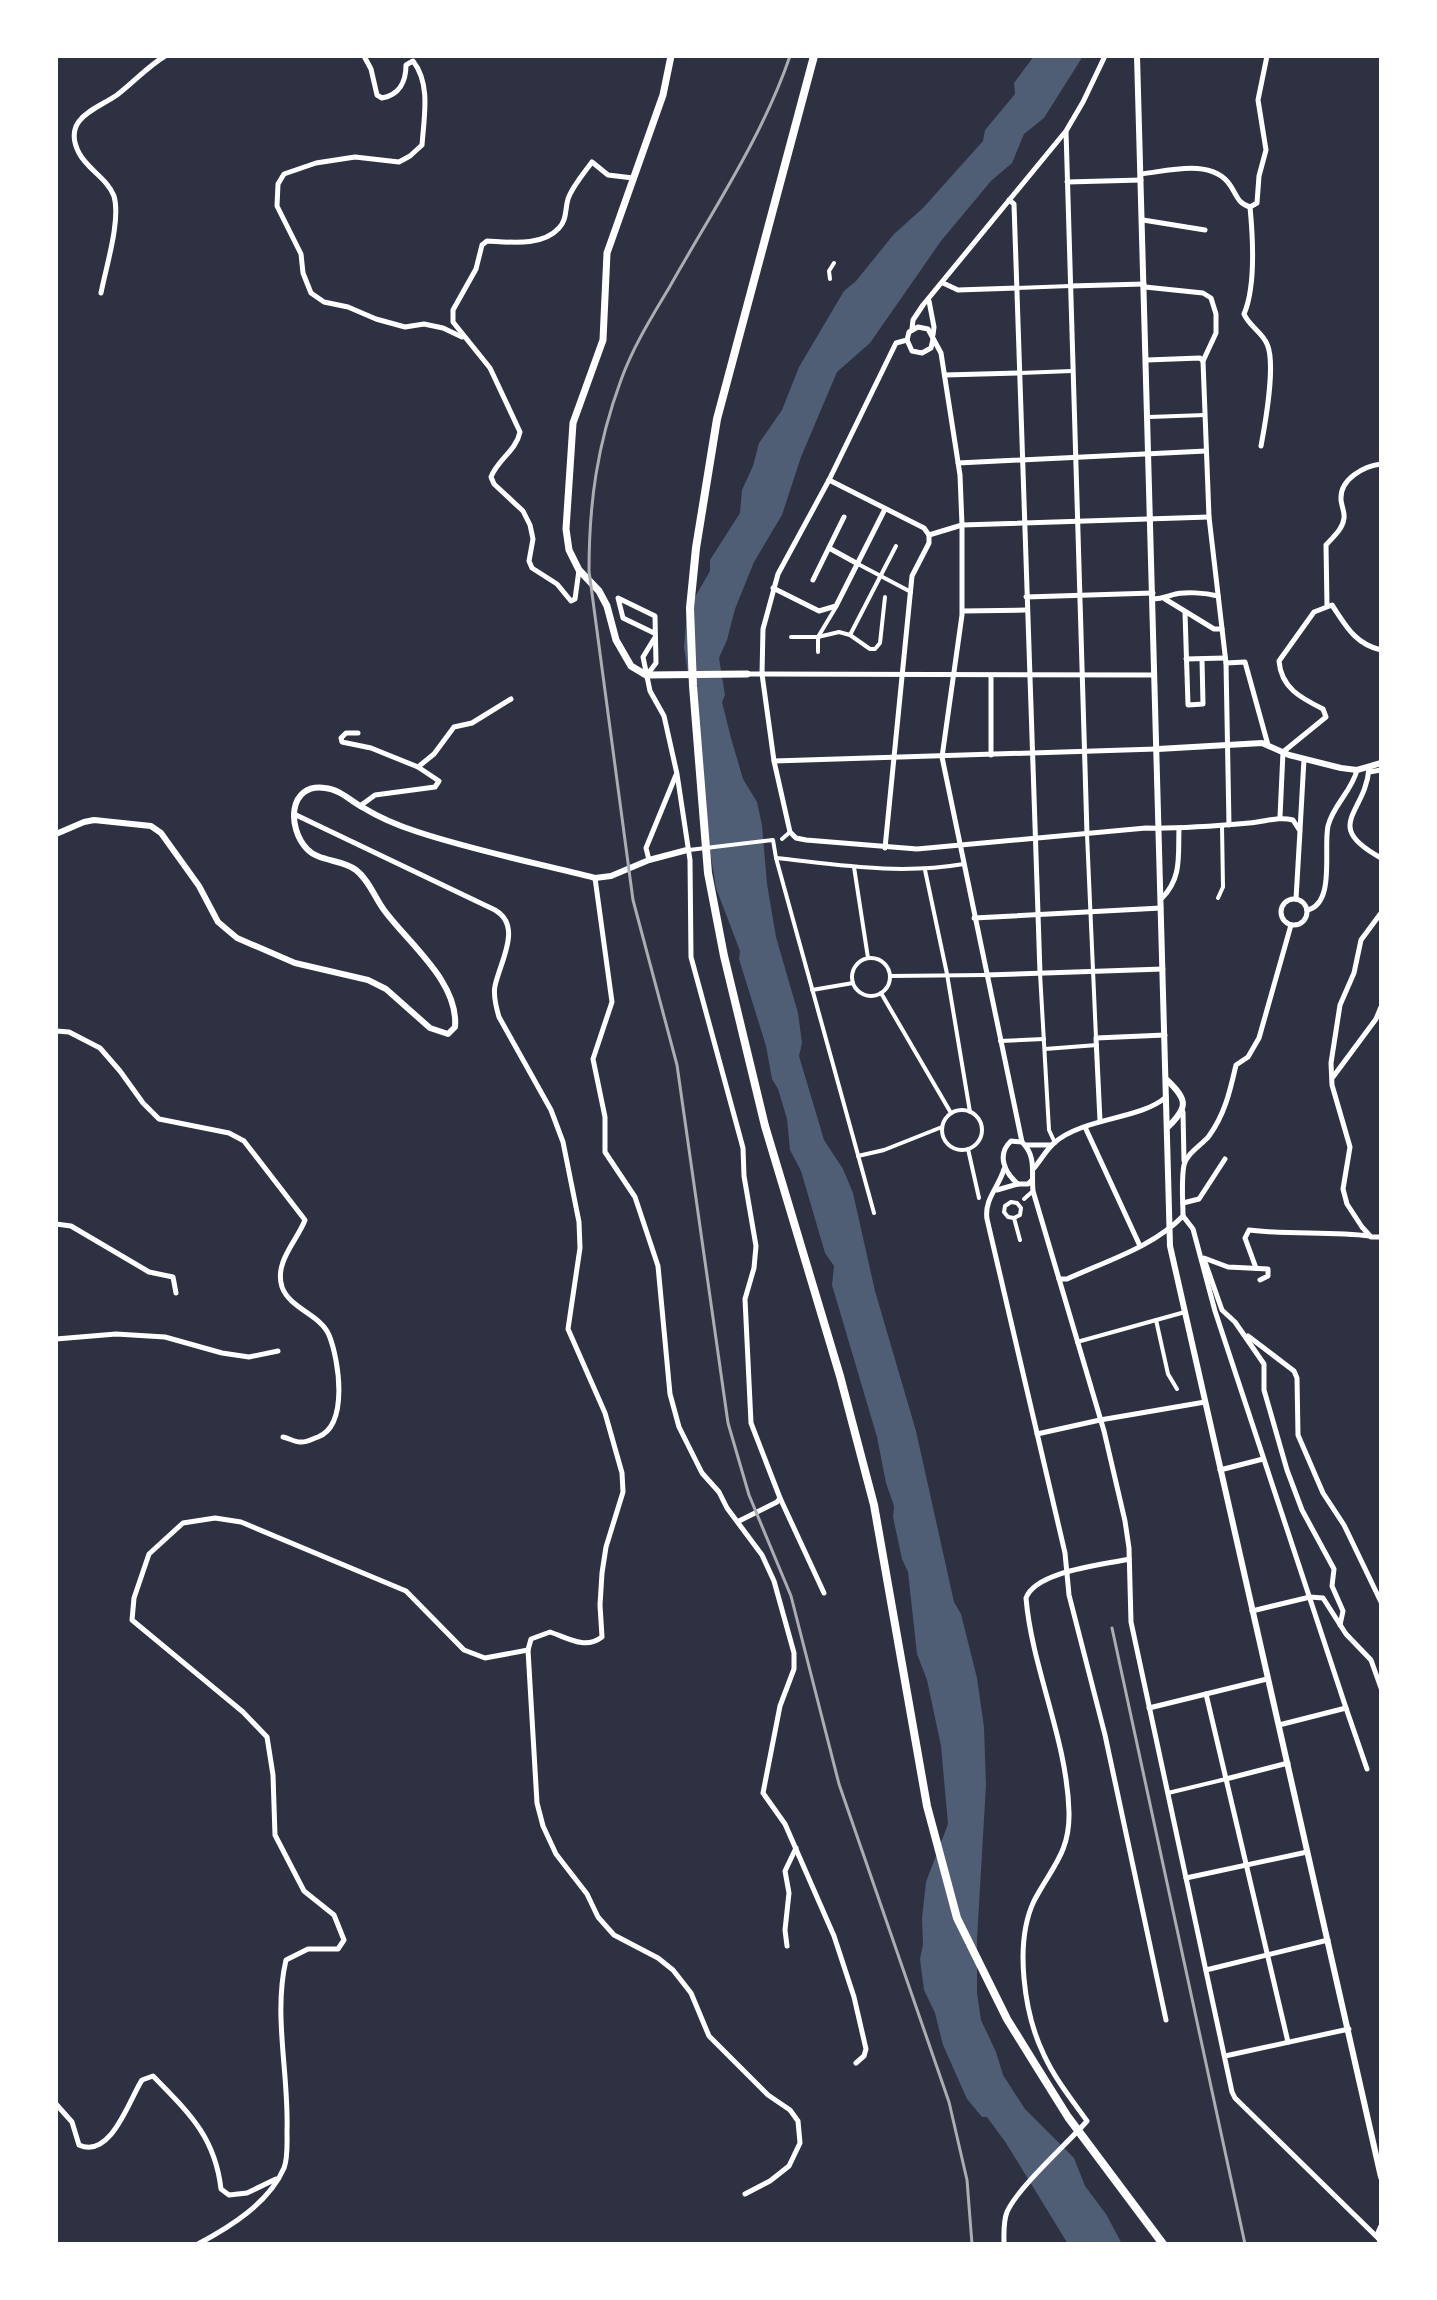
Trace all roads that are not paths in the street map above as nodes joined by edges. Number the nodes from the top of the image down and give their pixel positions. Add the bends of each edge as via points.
1 (165, 56) edge
2 (364, 56) edge
3 (671, 56) edge
4 (814, 56) edge
5 (1105, 56) edge
6 (1137, 56) edge
7 (1267, 56) edge
8 (1066, 131) junction
9 (1141, 177) junction
10 (633, 178) junction
11 (1067, 182) junction
12 (1009, 200) junction
13 (1250, 207) junction
14 (1143, 220) junction
15 (1205, 230) dead end
16 (834, 263) dead end
17 (830, 279) dead end
18 (943, 283) junction
19 (1145, 285) junction
20 (1070, 286) junction
21 (1017, 288) junction
22 (101, 293) dead end
23 (929, 301) junction
24 (912, 330) junction
25 (463, 337) junction
26 (933, 337) junction
27 (907, 340) junction
28 (1147, 360) junction
29 (1203, 361) junction
30 (1072, 371) junction
31 (1020, 373) junction
32 (945, 375) junction
33 (1205, 415) junction
34 (1149, 417) junction
35 (1261, 446) dead end
36 (1206, 451) junction
37 (1150, 453) junction
38 (1077, 457) junction
39 (1022, 459) junction
40 (958, 463) junction
41 (1381, 464) edge
42 (829, 480) junction
43 (885, 509) junction
44 (844, 517) dead end
45 (1209, 517) junction
46 (1151, 520) junction
47 (1079, 522) junction
48 (1024, 524) junction
49 (962, 525) junction
50 (929, 535) junction
51 (896, 546) dead end
52 (829, 548) junction
53 (858, 564) junction
54 (579, 570) junction
55 (881, 576) junction
56 (813, 580) dead end
57 (773, 588) junction
58 (911, 592) junction
59 (1082, 596) junction
60 (1153, 596) junction
61 (1218, 596) junction
62 (885, 597) dead end
63 (1026, 597) junction
64 (1165, 599) junction
65 (836, 606) junction
66 (1327, 606) junction
67 (1026, 610) junction
68 (963, 611) junction
69 (1185, 613) junction
70 (1222, 629) junction
71 (850, 635) junction
72 (654, 636) junction
73 (791, 637) dead end
74 (818, 637) junction
75 (1381, 650) edge
76 (818, 652) dead end
77 (1186, 659) junction
78 (1202, 659) junction
79 (1226, 660) junction
80 (747, 674) joint
81 (762, 674) junction
82 (646, 675) junction
83 (902, 675) junction
84 (954, 675) junction
85 (1083, 675) junction
86 (1155, 675) junction
87 (991, 676) junction
88 (1029, 676) junction
89 (511, 699) dead end
90 (358, 733) dead end
91 (1227, 745) junction
92 (1268, 745) junction
93 (1158, 749) junction
94 (1085, 751) junction
95 (1283, 752) junction
96 (1032, 753) junction
97 (991, 755) junction
98 (894, 757) junction
99 (942, 757) junction
100 (1304, 759) junction
101 (774, 761) junction
102 (1381, 763) edge
103 (418, 767) junction
104 (1357, 770) junction
105 (1369, 770) junction
106 (1381, 770) edge
107 (677, 774) junction
108 (360, 806) junction
109 (293, 814) junction
110 (1280, 817) junction
111 (1229, 825) junction
112 (1222, 826) junction
113 (1160, 829) junction
114 (1179, 829) junction
115 (1300, 831) junction
116 (790, 832) junction
117 (56, 834) edge
118 (1087, 834) junction
119 (782, 839) dead end
120 (1034, 839) junction
121 (960, 847) junction
122 (885, 848) junction
123 (691, 849) junction
124 (1380, 856) edge
125 (776, 858) junction
126 (649, 860) junction
127 (964, 864) junction
128 (854, 867) junction
129 (925, 870) junction
130 (595, 878) junction
131 (1162, 898) junction
132 (1218, 898) dead end
133 (1296, 899) junction
134 (1162, 908) junction
135 (1089, 910) junction
136 (1307, 910) junction
137 (1381, 913) edge
138 (1037, 914) junction
139 (974, 918) junction
140 (1291, 925) junction
141 (868, 958) junction
142 (1164, 969) junction
143 (1093, 972) junction
144 (1040, 973) junction
145 (947, 974) junction
146 (986, 975) junction
147 (890, 976) junction
148 (853, 983) junction
149 (812, 990) junction
150 (881, 993) junction
151 (1381, 1007) edge
152 (56, 1031) edge
153 (1166, 1035) junction
154 (1044, 1039) junction
155 (1000, 1041) junction
156 (1097, 1041) junction
157 (1045, 1049) junction
158 (1332, 1078) junction
159 (1167, 1080) junction
160 (1180, 1094) junction
161 (1167, 1096) junction
162 (970, 1112) junction
163 (1183, 1112) junction
164 (951, 1113) junction
165 (1100, 1121) junction
166 (942, 1127) junction
167 (1085, 1127) junction
168 (1168, 1127) junction
169 (1019, 1130) junction
170 (1011, 1141) junction
171 (1024, 1144) junction
172 (1053, 1144) junction
173 (968, 1149) junction
174 (858, 1156) junction
175 (1225, 1159) dead end
176 (1184, 1166) junction
177 (1005, 1168) junction
178 (1034, 1169) junction
179 (1030, 1182) junction
180 (1018, 1184) junction
181 (996, 1190) junction
182 (1033, 1191) junction
183 (979, 1198) dead end
184 (1024, 1199) dead end
185 (1183, 1203) junction
186 (874, 1213) dead end
187 (1183, 1216) junction
188 (1014, 1218) junction
189 (56, 1224) edge
190 (1169, 1232) junction
191 (1371, 1237) junction
192 (1381, 1237) edge
193 (1020, 1240) dead end
194 (1140, 1246) junction
195 (1202, 1258) junction
196 (1256, 1268) junction
197 (1059, 1279) junction
198 (1260, 1280) dead end
199 (176, 1293) dead end
200 (1185, 1312) junction
201 (1156, 1320) junction
202 (1244, 1334) junction
203 (56, 1339) edge
204 (1077, 1342) junction
205 (278, 1351) dead end
206 (1177, 1389) dead end
207 (1183, 1399) dead end
208 (1205, 1402) junction
209 (1187, 1405) junction
210 (1100, 1420) junction
211 (1037, 1434) junction
212 (283, 1437) dead end
213 (1263, 1459) junction
214 (1220, 1470) junction
215 (780, 1498) junction
216 (739, 1521) junction
217 (1129, 1559) junction
218 (1067, 1572) junction
219 (824, 1593) dead end
220 (1310, 1597) junction
221 (1381, 1602) edge
222 (1252, 1611) junction
223 (1340, 1625) junction
224 (528, 1650) junction
225 (1267, 1679) junction
226 (1381, 1688) edge
227 (1206, 1694) junction
228 (1149, 1708) junction
229 (1346, 1708) junction
230 (1279, 1725) junction
231 (1288, 1763) junction
232 (1367, 1769) dead end
233 (1226, 1779) junction
234 (1168, 1793) junction
235 (796, 1848) junction
236 (1307, 1852) junction
237 (1247, 1865) junction
238 (1186, 1878) junction
239 (1328, 1940) junction
240 (787, 1946) dead end
241 (1268, 1955) junction
242 (1206, 1970) junction
243 (1166, 2020) dead end
244 (1349, 2029) junction
245 (1288, 2042) junction
246 (1225, 2056) junction
247 (856, 2063) dead end
248 (56, 2104) edge
249 (1381, 2177) edge
250 (277, 2179) junction
251 (745, 2194) dead end
252 (1366, 2225) junction
253 (1381, 2227) edge
254 (1379, 2241) edge
255 (198, 2244) edge
256 (1004, 2244) edge
257 (1163, 2244) edge

1 - 22 street via 78,122 79,154 109,186 116,209
2 - 25 street via 382,98 401,88 406,65 413,61 423,73 422,145 399,162 355,157 284,174 277,206 301,254 311,293 324,302 405,327 424,324
3 - 10 main road
4 - 257 main road via 717,419 706,481 690,608 708,873 765,1126 874,1505 927,1806 957,1918 1007,2019 1068,2117
5 - 8 street
6 - 9 street
7 - 13 street via 1258,107 1266,150 1257,203
8 - 11 street
8 - 12 street
9 - 11 street
9 - 13 street via 1182,169 1215,171
9 - 14 street
10 - 25 street via 608,175 592,162 568,198 559,228 523,244 482,245 476,269 453,310 453,322
10 - 54 main road via 607,253 603,340 573,423 566,529
11 - 20 street
12 - 18 street
12 - 21 street via 1014,204
13 - 35 street via 1251,294 1244,314 1267,343 1270,356
14 - 15 street
14 - 19 street
16 - 17 street
18 - 21 street via 958,290
18 - 23 street
19 - 20 street
19 - 28 street
19 - 29 street via 1207,295 1216,327
20 - 21 street
20 - 30 street
21 - 31 street
23 - 24 street via 913,320
23 - 26 street
24 - 26 street via 928,329
24 - 27 street
25 - 54 street via 490,368 520,432 491,477 530,525 532,568 571,601
26 - 27 street via 931,348 922,353 912,351
26 - 32 street
27 - 42 street via 896,343
28 - 29 street
28 - 34 street
29 - 33 street
30 - 31 street
30 - 38 street
31 - 32 street
31 - 39 street
32 - 40 street
33 - 34 street
33 - 36 street
34 - 37 street
36 - 37 street
36 - 45 street
37 - 38 street
37 - 46 street
38 - 39 street
38 - 47 street
39 - 40 street
39 - 48 street
40 - 49 street
41 - 66 street via 1366,466 1340,496 1341,528 1326,545
42 - 43 street
42 - 57 street
43 - 50 street
43 - 53 street
44 - 52 street
45 - 46 street
45 - 61 street
46 - 47 street
46 - 60 street
47 - 48 street
47 - 59 street
48 - 49 street
48 - 63 street
49 - 50 street
49 - 68 street
50 - 58 street
51 - 55 street
52 - 53 street
52 - 56 street
53 - 55 street
53 - 65 street
54 - 82 main road via 607,606 622,654
55 - 58 street
55 - 71 street
57 - 65 street via 819,611
57 - 81 street via 763,629
58 - 83 street
59 - 60 street
59 - 63 street
59 - 85 street
60 - 64 street
60 - 86 street
61 - 64 street
61 - 70 street
62 - 71 street via 879,646 870,649
63 - 67 street
64 - 69 street
65 - 74 street
66 - 75 street via 1332,605 1352,635
66 - 95 street via 1314,612 1279,661 1288,687 1323,709 1326,717
67 - 68 street
67 - 88 street
68 - 84 street
69 - 70 street
69 - 77 street
70 - 79 street
71 - 74 street
72 - 72 street via 623,618 618,598 655,616
72 - 82 street via 643,657
72 - 82 street via 656,663
73 - 74 street
74 - 76 street
77 - 78 street
77 - 78 street via 1188,705 1203,704
78 - 79 street
79 - 91 street
79 - 92 street via 1245,662
80 - 81 street
80 - 82 main road
81 - 83 street
81 - 101 street
82 - 107 street via 664,716
83 - 84 street
83 - 98 street
84 - 87 street
84 - 99 street
85 - 86 street
85 - 88 street
85 - 94 street
86 - 93 street
87 - 88 street
87 - 97 street
88 - 96 street
89 - 103 street via 472,723 454,727
90 - 103 street via 346,733 342,742
91 - 92 street
91 - 93 street
91 - 111 street
92 - 95 street
93 - 94 street
93 - 113 street
94 - 96 street
94 - 118 street
95 - 100 street
95 - 110 street
96 - 97 street
96 - 120 street
97 - 99 street
98 - 99 street
98 - 101 street
98 - 122 street
99 - 121 street
100 - 104 street
100 - 115 street
101 - 116 street
102 - 105 street
103 - 108 street via 439,781 435,787 375,795
104 - 105 street
104 - 136 street via 1328,825 1324,897 1315,909
105 - 106 street
105 - 124 street via 1349,829 1359,844
107 - 123 street
107 - 126 street via 646,848
108 - 109 street via 335,790 314,787 295,802
108 - 130 street via 435,837
109 - 117 street via 307,850 361,875 432,965 454,1012 452,1033 430,1028 368,980 295,963 237,938 218,922 158,829 94,820
109 - 224 street via 495,910 509,925 495,1003 563,1142 580,1248 568,1329 605,1413 623,1492 602,1573 602,1637 583,1644 550,1632 531,1639
110 - 111 street
110 - 115 street via 1293,820
111 - 112 street
112 - 114 street
112 - 132 street via 1223,887
113 - 114 street
113 - 118 street
113 - 131 street
114 - 131 street via 1178,874
115 - 133 street
116 - 119 street
116 - 122 street via 806,840
118 - 120 street
118 - 135 street
120 - 121 street
120 - 138 street
121 - 122 street
121 - 127 street
123 - 125 street via 773,840
123 - 126 street
123 - 215 street via 691,957 743,1148 756,1246 745,1299 751,1423
125 - 128 street
125 - 149 street
126 - 130 street
127 - 129 street
127 - 139 street
128 - 129 street
128 - 141 street
129 - 145 street
130 - 216 street via 612,1002 593,1059 605,1117 605,1152 635,1197 658,1266 670,1394 679,1427 702,1473
131 - 134 street
133 - 136 street
133 - 140 street via 1281,909
134 - 135 street
134 - 142 street
135 - 138 street
135 - 143 street
136 - 140 street via 1301,924
137 - 158 street via 1361,940 1340,1005
138 - 139 street
138 - 144 street
139 - 146 street
140 - 176 street via 1259,1038 1236,1065 1219,1120
141 - 147 street via 885,964
141 - 148 street via 856,965
142 - 143 street
142 - 153 street
143 - 144 street
143 - 156 street
144 - 146 street
144 - 154 street
145 - 146 street
145 - 147 street
145 - 162 street
146 - 155 street
147 - 150 street
148 - 149 street
148 - 150 street via 865,995
149 - 174 street
150 - 164 street
151 - 158 street
152 - 212 street via 100,1048 159,1119 244,1141 305,1220 280,1271 283,1289 328,1333 340,1388 334,1420 325,1434 303,1443
153 - 156 street
153 - 159 street
154 - 155 street
154 - 157 street
155 - 169 street
156 - 157 street
156 - 165 street
157 - 172 street
158 - 191 street via 1350,1147 1343,1189 1347,1204
159 - 160 street
159 - 161 street
160 - 161 street
160 - 163 street
161 - 165 street
161 - 168 street
162 - 164 street
162 - 173 street via 980,1121 981,1135
163 - 168 street
163 - 176 street
164 - 166 street
165 - 167 street
166 - 173 street via 947,1144
166 - 174 street
167 - 172 street
167 - 194 street
168 - 190 street
169 - 170 street
169 - 171 street
170 - 171 street
170 - 177 street via 1003,1153
171 - 172 street
171 - 178 street
172 - 178 street
173 - 183 street
174 - 186 street
175 - 185 street via 1199,1199
176 - 185 street
177 - 180 street
177 - 181 street
178 - 179 street
179 - 180 street
179 - 182 street
180 - 181 street
181 - 211 street via 987,1202 987,1219
182 - 184 street
182 - 197 street
185 - 187 street
187 - 190 street
187 - 195 street
188 - 188 street via 1021,1208 1011,1202 1004,1212
188 - 193 street
189 - 199 street via 71,1226 149,1272 173,1277
190 - 194 street
190 - 200 street
191 - 192 street
191 - 196 street via 1249,1230 1245,1238
194 - 197 street
195 - 196 street via 1228,1267
195 - 202 street via 1222,1310
195 - 213 street
196 - 198 street via 1270,1273
197 - 204 street
200 - 201 street
200 - 208 street
201 - 204 street
201 - 206 street via 1168,1374
202 - 221 street via 1294,1371 1298,1435
202 - 223 street via 1264,1364 1271,1419 1302,1510 1334,1569 1332,1586 1343,1611
203 - 205 street via 116,1334 165,1337 249,1357
204 - 210 street
207 - 209 street
208 - 209 street
208 - 214 street
209 - 210 street
210 - 211 street
210 - 217 street
211 - 218 street
213 - 214 street
213 - 220 street
214 - 222 street
215 - 216 street
215 - 219 street
216 - 235 street via 774,1581 794,1653 763,1793
217 - 218 street
217 - 228 street via 1131,1622
218 - 243 street
218 - 256 street via 1034,1584 1026,1598 1066,1776 1069,1816 1062,1854 1029,1915 1024,1958 1037,2041 1087,2121 1008,2210
220 - 222 street
220 - 223 street via 1323,1598
220 - 229 street
222 - 225 street
223 - 226 street via 1371,1660
224 - 250 street via 485,1658 464,1650 406,1591 241,1522 215,1518 183,1523 149,1554 132,1620 267,1737 275,1835 304,1891 334,1915 344,1940 338,1949 308,1949 286,1960 282,2033 287,2139 285,2166
224 - 251 street via 535,1793 556,1854 614,1935 673,1970 691,1993 709,2036 798,2121 800,2143 789,2166
225 - 227 street
225 - 230 street
227 - 228 street
227 - 233 street
228 - 234 street
229 - 230 street
229 - 232 street
230 - 231 street
231 - 233 street
231 - 236 street
233 - 234 street
233 - 237 street
234 - 238 street
235 - 240 street via 785,1871
235 - 247 street via 854,1997 866,2049
236 - 237 street
236 - 239 street
237 - 238 street
237 - 241 street
238 - 242 street
239 - 241 street
239 - 244 street
241 - 242 street
241 - 245 street
242 - 246 street
244 - 245 street
244 - 249 street
245 - 246 street
246 - 252 street via 1235,2098
248 - 250 street via 72,2122 79,2145 94,2147 122,2122 142,2080 153,2076 195,2118 212,2148 221,2189 229,2195 247,2193
250 - 255 street via 252,2208
252 - 253 street
252 - 254 street
253 - 254 street

